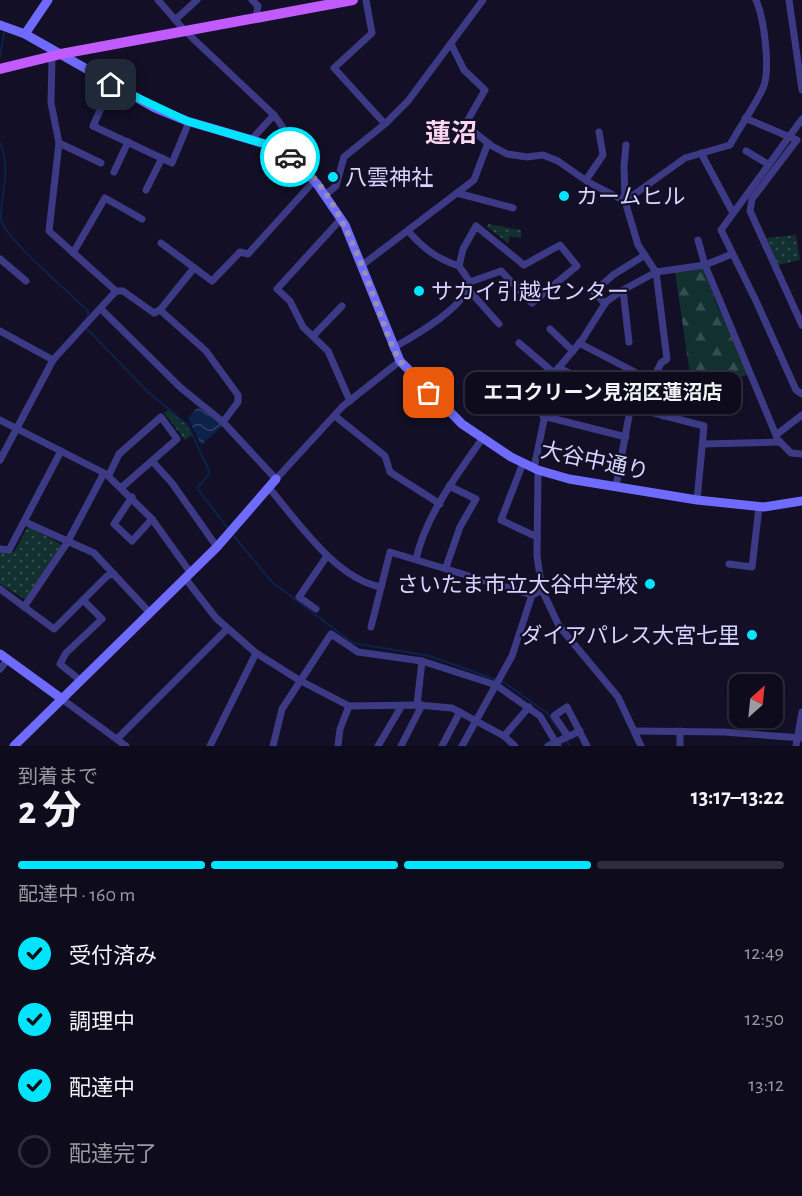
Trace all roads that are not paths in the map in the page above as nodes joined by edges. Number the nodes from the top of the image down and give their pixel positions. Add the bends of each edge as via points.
1 (48, 0) edge
2 (158, 0) edge
3 (197, 0) edge
4 (252, 0) edge
5 (264, 0) edge
6 (353, 0) edge
7 (366, 0) edge
8 (483, 0) edge
9 (756, 0) edge
10 (789, 0) edge
11 (314, 4) edge
12 (258, 6) junction
13 (256, 17) junction
14 (175, 20) junction
15 (4, 26) edge
16 (185, 31) junction
17 (25, 34) junction
18 (451, 44) junction
19 (57, 55) junction
20 (0, 69) edge
21 (111, 85) junction
22 (802, 90) edge
23 (274, 115) junction
24 (745, 118) junction
25 (802, 120) edge
26 (189, 122) junction
27 (385, 124) junction
28 (599, 132) dead end
29 (796, 138) edge
30 (251, 140) junction
31 (128, 142) junction
32 (58, 143) junction
33 (488, 143) junction
34 (626, 145) dead end
35 (746, 151) dead end
36 (701, 153) junction
37 (162, 158) junction
38 (294, 159) junction
39 (101, 163) dead end
40 (768, 164) junction
41 (114, 172) dead end
42 (586, 180) junction
43 (315, 181) junction
44 (146, 190) dead end
45 (457, 193) junction
46 (325, 195) junction
47 (625, 201) junction
48 (513, 208) dead end
49 (732, 211) junction
50 (142, 219) dead end
51 (341, 219) junction
52 (408, 231) junction
53 (698, 240) dead end
54 (160, 243) dead end
55 (73, 253) junction
56 (732, 254) junction
57 (645, 255) junction
58 (0, 259) edge
59 (705, 265) junction
60 (361, 266) junction
61 (459, 266) junction
62 (194, 268) junction
63 (656, 272) junction
64 (26, 281) dead end
65 (469, 286) junction
66 (623, 290) junction
67 (116, 291) junction
68 (605, 304) junction
69 (342, 306) dead end
70 (101, 309) junction
71 (160, 310) junction
72 (499, 324) dead end
73 (802, 324) edge
74 (550, 329) dead end
75 (0, 332) edge
76 (313, 336) junction
77 (519, 342) dead end
78 (629, 342) dead end
79 (579, 343) junction
80 (393, 348) junction
81 (573, 351) junction
82 (52, 360) junction
83 (400, 361) junction
84 (556, 371) junction
85 (674, 376) dead end
86 (608, 390) dead end
87 (802, 394) edge
88 (350, 401) junction
89 (802, 415) edge
90 (335, 416) junction
91 (543, 416) junction
92 (664, 416) junction
93 (0, 420) edge
94 (223, 422) junction
95 (16, 429) junction
96 (776, 435) junction
97 (626, 436) junction
98 (482, 439) junction
99 (780, 442) junction
100 (703, 444) junction
101 (61, 451) junction
102 (802, 454) edge
103 (0, 460) edge
104 (152, 461) junction
105 (523, 463) junction
106 (536, 469) junction
107 (106, 474) junction
108 (276, 479) junction
109 (449, 486) junction
110 (616, 486) junction
111 (122, 487) junction
112 (270, 489) junction
113 (132, 497) junction
114 (697, 500) junction
115 (802, 501) edge
116 (440, 504) junction
117 (759, 507) junction
118 (152, 519) junction
119 (25, 522) junction
120 (537, 537) junction
121 (67, 543) junction
122 (217, 547) junction
123 (0, 549) edge
124 (327, 556) junction
125 (416, 558) junction
126 (729, 564) dead end
127 (446, 567) junction
128 (114, 574) junction
129 (188, 575) junction
130 (381, 587) junction
131 (0, 589) edge
132 (542, 590) junction
133 (532, 596) junction
134 (83, 600) junction
135 (24, 606) junction
136 (316, 609) dead end
137 (150, 613) junction
138 (371, 627) dead end
139 (227, 629) junction
140 (256, 653) junction
141 (4, 657) edge
142 (422, 661) junction
143 (0, 669) edge
144 (299, 680) junction
145 (81, 681) junction
146 (498, 681) junction
147 (62, 699) junction
148 (419, 705) junction
149 (349, 706) junction
150 (401, 707) junction
151 (529, 707) junction
152 (460, 712) junction
153 (802, 712) edge
154 (476, 719) junction
155 (580, 731) junction
156 (636, 731) junction
157 (680, 731) junction
158 (504, 736) junction
159 (800, 737) edge
160 (117, 739) junction
161 (563, 740) edge
162 (14, 746) edge
163 (126, 746) edge
164 (210, 746) edge
165 (273, 746) edge
166 (338, 746) edge
167 (378, 746) edge
168 (401, 746) edge
169 (442, 746) edge
170 (462, 746) edge
171 (515, 746) edge
172 (548, 746) edge
173 (587, 746) edge
174 (641, 746) edge
175 (680, 746) edge
176 (796, 746) edge

1 - 17 street
2 - 14 street
3 - 14 street
4 - 12 street
5 - 12 street
6 - 11 main road
7 - 27 street via 372,33 334,68
8 - 18 street
9 - 24 street via 761,12 767,77
10 - 22 street
11 - 13 main road
12 - 13 street
13 - 16 main road
14 - 16 street
15 - 17 street, 大谷中通り
16 - 19 main road
16 - 23 street
17 - 19 street, 大谷中通り
18 - 27 street
18 - 33 street via 464,70 485,90 465,125
19 - 20 main road
19 - 21 street, 大谷中通り
19 - 32 street via 51,103
21 - 26 street, 大谷中通り
21 - 31 street via 93,126
23 - 30 street
23 - 38 street via 295,152
24 - 29 street
24 - 36 street via 730,145
25 - 29 street
26 - 30 street, 大谷中通り
26 - 37 street via 172,163
27 - 46 street via 344,157 336,186
28 - 42 street via 603,155
29 - 40 street
29 - 73 street via 752,199 750,211
30 - 38 street, 大谷中通り
31 - 37 street
31 - 41 street
32 - 39 street
32 - 55 street via 49,231
33 - 42 street via 507,154 543,155
33 - 45 street via 474,180
34 - 47 street
35 - 40 street
36 - 47 street via 685,158
36 - 49 street
37 - 44 street
38 - 43 street, 大谷中通り
40 - 49 street
42 - 47 street
43 - 46 street, 大谷中通り
43 - 62 street via 248,254 240,252 212,281
45 - 48 street
45 - 52 street
46 - 51 street, 大谷中通り
47 - 57 street via 638,245
49 - 56 street via 721,230
50 - 55 street via 105,198
51 - 60 street, 大谷中通り
51 - 76 street via 277,289 290,301 303,327
52 - 60 street
52 - 61 street via 440,260
53 - 59 street
54 - 62 street
55 - 67 street
56 - 59 street
56 - 87 street via 796,390
57 - 63 street
57 - 68 street via 594,292
58 - 64 street
59 - 63 street
59 - 96 street
60 - 80 street, 大谷中通り
61 - 65 street
61 - 65 street via 476,226 524,265 560,245 577,266 532,303 501,271
62 - 71 street
63 - 66 street
63 - 79 street via 667,359 651,381
65 - 72 street
65 - 80 street via 456,304
66 - 68 street
66 - 78 street
67 - 70 street
67 - 71 street via 123,291 154,313
68 - 79 street
69 - 76 street
70 - 82 street
70 - 94 street via 181,388
71 - 94 street via 206,351 238,395 238,402
74 - 81 street
75 - 82 street
76 - 88 street via 328,351
77 - 84 street
79 - 81 street
80 - 83 street, 大谷中通り
81 - 84 street
82 - 95 street
83 - 88 street
83 - 98 street, 大谷中通り via 439,403
84 - 86 street
84 - 91 street via 545,384 550,391
85 - 92 street
88 - 90 street
89 - 96 street
90 - 108 street
90 - 116 street via 385,456 390,472
91 - 97 street
91 - 106 street
92 - 97 street via 631,406
92 - 100 street via 704,426
93 - 95 street
94 - 108 street
95 - 101 street
95 - 103 street
96 - 99 street
97 - 110 street
98 - 105 street, 大谷中通り
98 - 109 street
99 - 100 street
99 - 102 street via 791,453
100 - 114 street
101 - 107 street
101 - 119 street
104 - 107 street via 177,439 161,417 119,454
104 - 111 street
104 - 122 street
105 - 106 street, 大谷中通り
105 - 120 street via 501,520
106 - 110 street, 大谷中通り
106 - 120 street
107 - 111 street
107 - 121 street
108 - 112 street
109 - 116 street
109 - 127 street via 476,499 460,527
110 - 114 street, 大谷中通り
111 - 113 street
112 - 122 street
112 - 124 street
113 - 118 street
113 - 118 street via 114,524 132,541
114 - 117 street, 大谷中通り
115 - 117 street, 大谷中通り
116 - 125 street
117 - 126 street via 752,567
118 - 129 street
119 - 121 street
119 - 123 street via 9,550
120 - 132 street
121 - 128 street via 94,553
121 - 135 street
122 - 129 street
124 - 130 street via 369,585
124 - 136 street via 299,597
125 - 127 street
125 - 130 street via 390,552
127 - 133 street
128 - 134 street
128 - 137 street
129 - 137 street
129 - 139 street
130 - 138 street
131 - 135 street
132 - 133 street
132 - 156 street via 560,626 618,697
133 - 146 street via 512,656
134 - 135 street via 54,629
134 - 145 street via 102,619 66,653 60,664
137 - 145 street
139 - 140 street
139 - 160 street
140 - 144 street
140 - 164 street
141 - 143 street
141 - 147 street
142 - 144 street via 358,652 331,634
142 - 146 street
142 - 148 street
144 - 149 street
144 - 165 street via 282,709
145 - 147 street
146 - 151 street
146 - 154 street
147 - 160 street
147 - 162 street
148 - 150 street
148 - 152 street
148 - 168 street
149 - 150 street
149 - 166 street
150 - 167 street
151 - 158 street
151 - 161 street
152 - 154 street
152 - 169 street
153 - 159 street
154 - 158 street
154 - 170 street
155 - 161 street
155 - 161 street via 567,707 554,716
155 - 173 street
156 - 157 street
156 - 174 street
157 - 159 street
157 - 175 street
158 - 171 street
159 - 176 street
160 - 163 street
161 - 172 street

